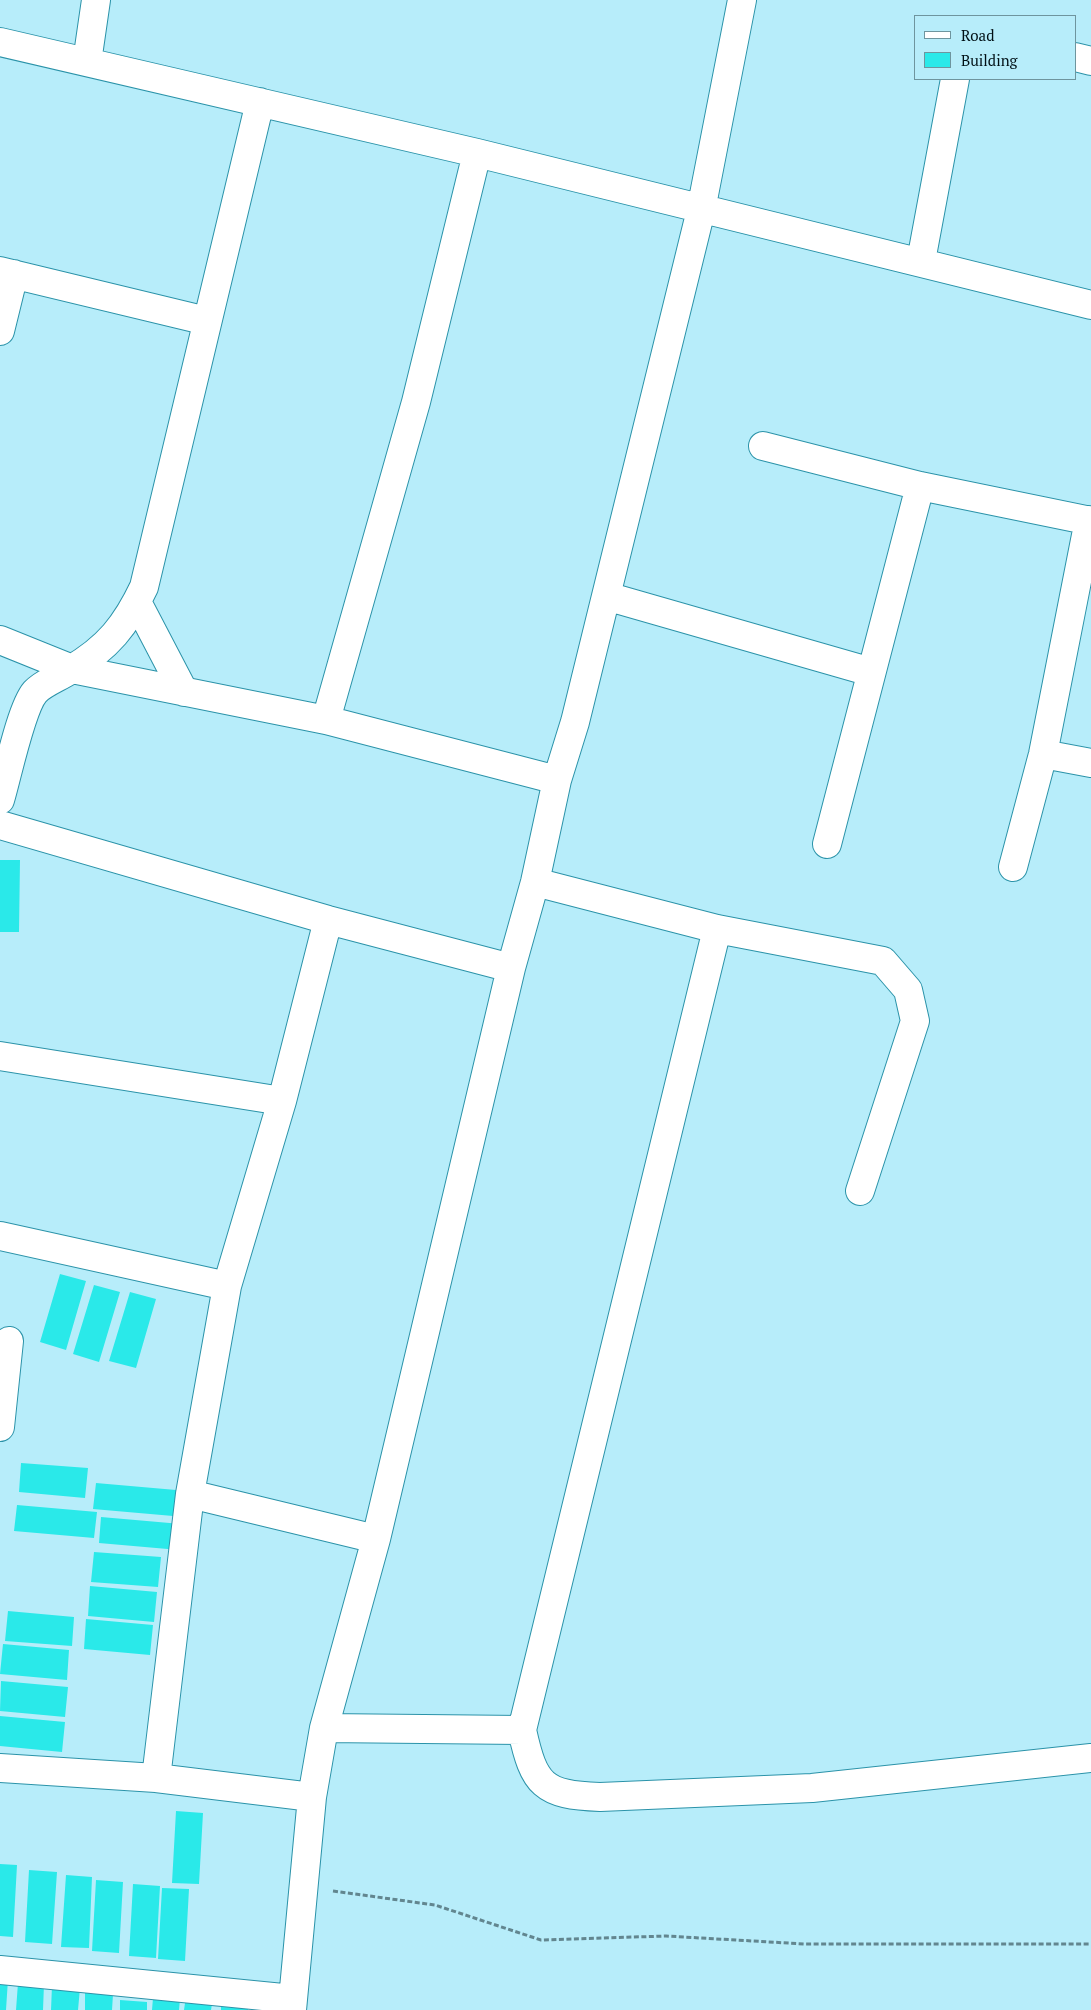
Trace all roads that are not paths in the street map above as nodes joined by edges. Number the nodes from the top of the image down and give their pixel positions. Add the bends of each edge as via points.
1 (96, 0) edge
2 (742, 0) edge
3 (0, 42) edge
4 (1076, 57) edge
5 (1091, 60) edge
6 (87, 62) junction
7 (955, 80) edge
8 (260, 102) junction
9 (477, 153) junction
10 (702, 210) junction
11 (921, 261) junction
12 (7, 272) edge
13 (1091, 305) edge
14 (206, 321) junction
15 (0, 331) edge
16 (763, 446) dead end
17 (920, 486) junction
18 (1090, 520) edge
19 (606, 596) junction
20 (137, 602) junction
21 (0, 640) edge
22 (72, 669) junction
23 (870, 672) junction
24 (184, 692) junction
25 (326, 720) junction
26 (1043, 754) junction
27 (1091, 763) edge
28 (557, 780) junction
29 (0, 800) edge
30 (0, 825) edge
31 (827, 844) dead end
32 (1014, 866) dead end
33 (535, 882) junction
34 (328, 920) junction
35 (718, 929) junction
36 (510, 968) junction
37 (0, 1056) edge
38 (282, 1101) junction
39 (860, 1191) dead end
40 (0, 1236) edge
41 (227, 1286) junction
42 (9, 1341) dead end
43 (0, 1426) edge
44 (190, 1494) junction
45 (376, 1539) junction
46 (324, 1728) junction
47 (522, 1730) junction
48 (1091, 1758) edge
49 (0, 1768) edge
50 (156, 1778) junction
51 (312, 1796) junction
52 (0, 1970) edge
53 (292, 2005) edge

1 - 6 street
2 - 10 street
3 - 6 street
4 - 5 street
6 - 8 street
7 - 11 street
8 - 9 street
8 - 14 street
9 - 10 street
9 - 25 street via 416,402
10 - 11 street
10 - 19 street
11 - 13 street
12 - 14 street
12 - 15 street
14 - 20 street via 144,587
16 - 17 street
17 - 18 street
17 - 23 street
18 - 26 street
19 - 23 street
19 - 28 street
20 - 22 street via 112,639
20 - 24 street
21 - 22 street
22 - 24 street
22 - 29 street via 35,692 25,710
23 - 31 street
24 - 25 street
25 - 28 street
26 - 27 street
26 - 32 street
28 - 33 street
30 - 34 street
33 - 35 street
33 - 36 street
34 - 36 street
34 - 38 street
35 - 39 street via 883,962 908,990 915,1021
35 - 47 street
36 - 45 street
37 - 38 street
38 - 41 street
40 - 41 street
41 - 44 street
42 - 43 street
44 - 45 street
44 - 50 street
45 - 46 street
46 - 47 street
46 - 51 street
47 - 48 street via 529,1760 537,1775 552,1790 573,1796 812,1788
49 - 50 street
50 - 51 street
51 - 53 street
52 - 53 street

